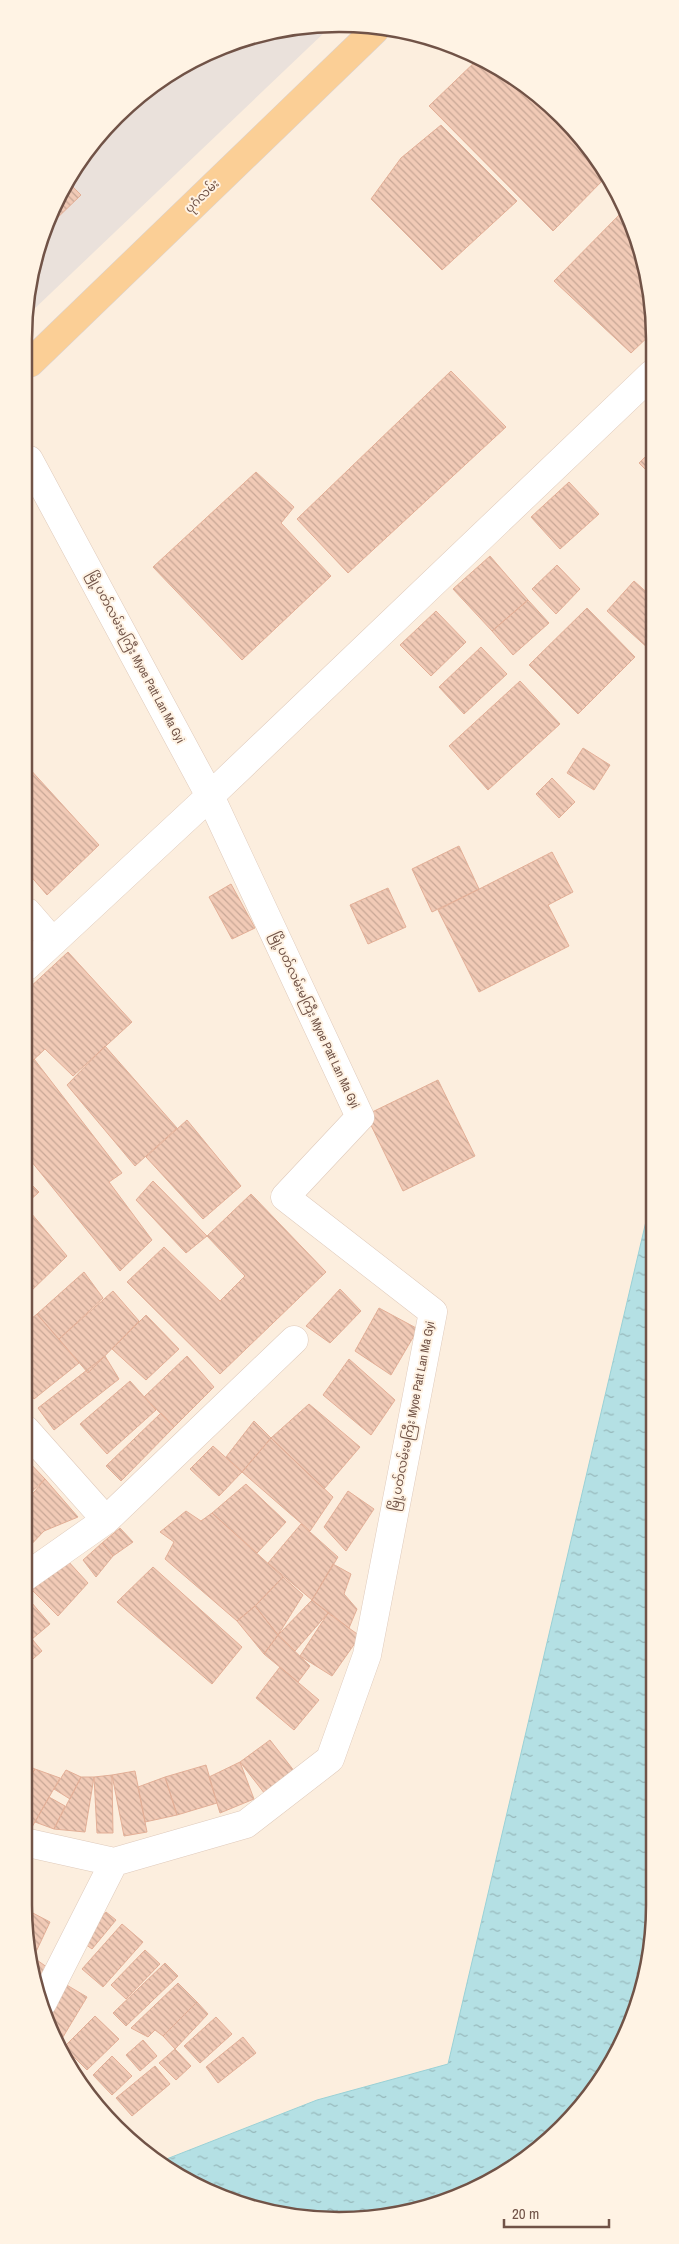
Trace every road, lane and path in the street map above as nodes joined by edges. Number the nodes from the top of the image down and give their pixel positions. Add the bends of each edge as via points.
1 (371, 34) edge
2 (32, 361) edge
3 (646, 380) edge
4 (32, 466) edge
5 (210, 796) junction
6 (32, 917) edge
7 (53, 942) junction
8 (32, 961) edge
9 (294, 1340) dead end
10 (32, 1437) edge
11 (106, 1520) junction
12 (32, 1572) edge
13 (32, 1844) edge
14 (114, 1862) junction
15 (47, 1995) edge

1 - 2 main road, ပုဂံလမ်း
3 - 5 street
4 - 5 street, မြို့ပတ်လမ်းမကြီး Myoe Patt Lan Ma Gyi
5 - 7 street
5 - 14 street, မြို့ပတ်လမ်းမကြီး Myoe Patt Lan Ma Gyi via 360,1117 285,1198 433,1312 367,1655 330,1759 246,1824
6 - 7 street
7 - 8 street
9 - 11 street
10 - 11 street
11 - 12 street
13 - 14 street, မြို့ပတ်လမ်းမကြီး Myoe Patt Lan Ma Gyi
14 - 15 street

